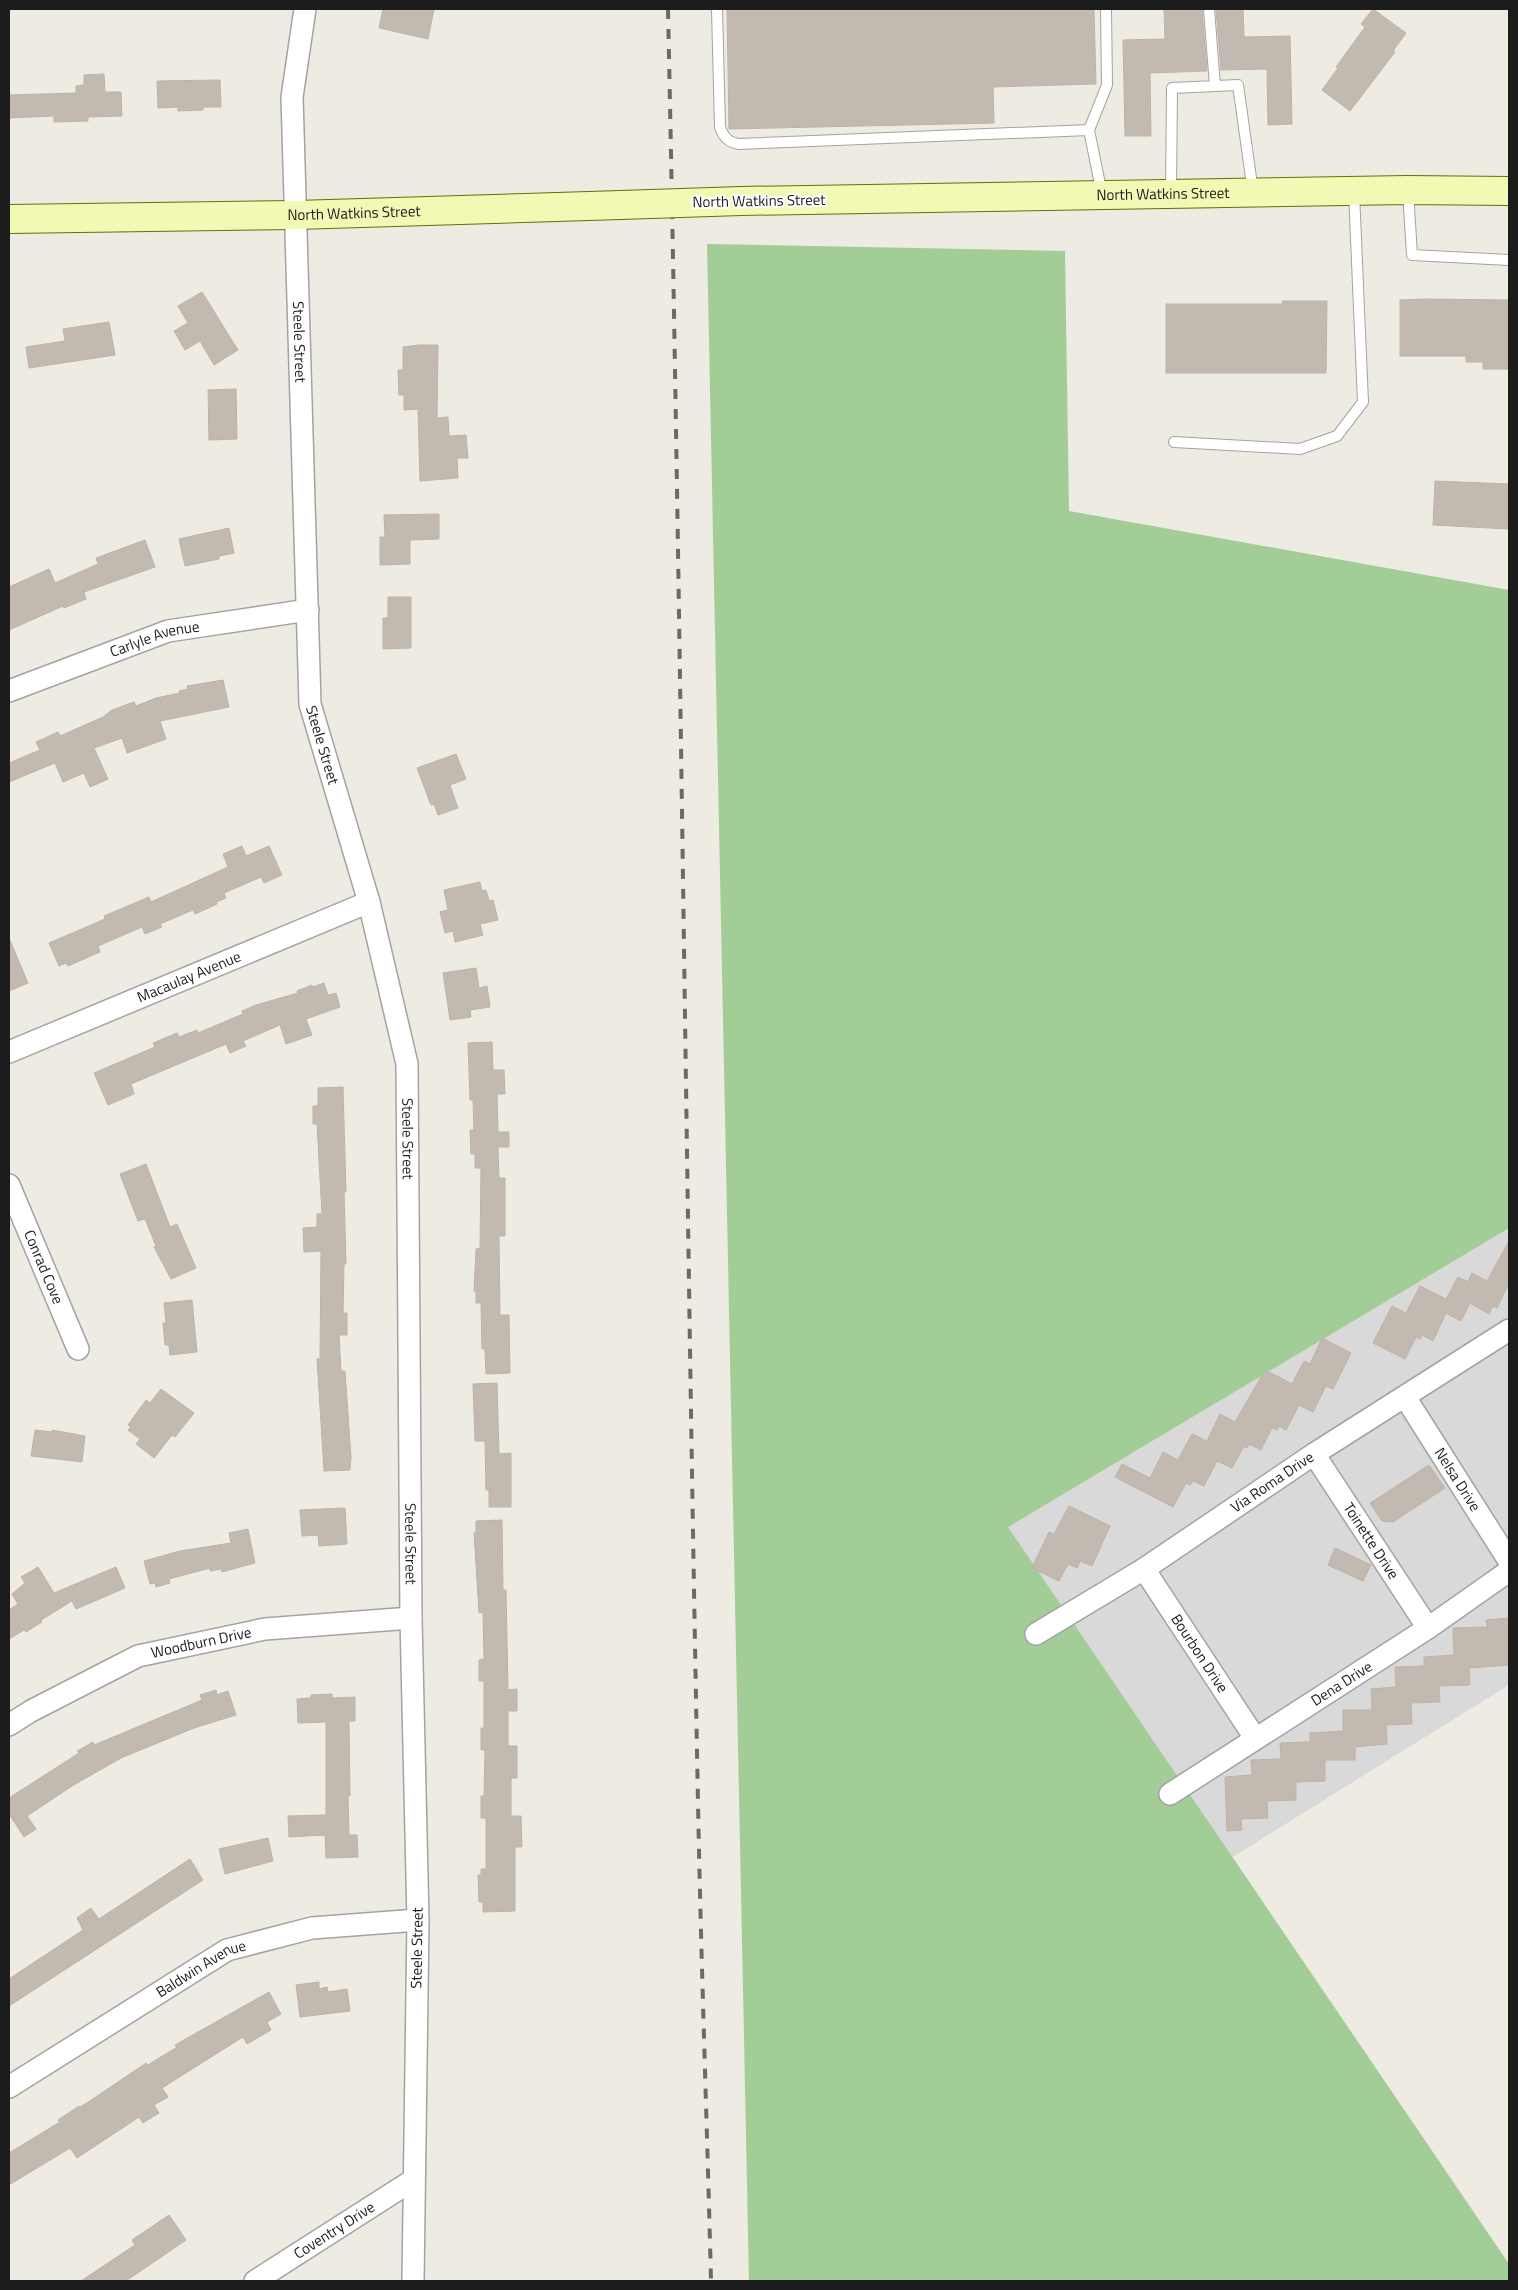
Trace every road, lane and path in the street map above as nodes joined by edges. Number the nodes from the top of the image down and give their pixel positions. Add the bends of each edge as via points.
1 (305, 9) edge
2 (717, 9) edge
3 (1106, 9) edge
4 (1209, 9) edge
5 (1215, 86) junction
6 (1089, 130) junction
7 (1408, 190) junction
8 (1354, 191) junction
9 (1509, 191) edge
10 (1253, 192) junction
11 (1171, 194) junction
12 (1102, 195) junction
13 (296, 215) junction
14 (9, 219) edge
15 (1509, 260) edge
16 (1174, 442) dead end
17 (308, 610) junction
18 (9, 691) edge
19 (368, 902) junction
20 (9, 1052) edge
21 (9, 1185) edge
22 (1509, 1330) edge
23 (78, 1349) dead end
24 (1405, 1397) junction
25 (1314, 1454) junction
26 (1509, 1561) edge
27 (1144, 1569) junction
28 (1509, 1571) edge
29 (411, 1618) junction
30 (1428, 1628) junction
31 (1036, 1634) dead end
32 (9, 1726) edge
33 (1255, 1738) junction
34 (1170, 1794) dead end
35 (418, 1920) junction
36 (9, 2087) edge
37 (413, 2180) junction
38 (254, 2281) edge
39 (412, 2281) edge

1 - 13 street, Steele Street via 292,96
2 - 6 lane via 720,127 730,142
3 - 6 lane via 1107,85
4 - 5 lane
5 - 10 lane via 1238,86
5 - 11 lane via 1172,88
6 - 12 lane
7 - 8 main road, North Watkins Street
7 - 9 main road, North Watkins Street
7 - 15 lane via 1412,255
8 - 10 main road, North Watkins Street
8 - 16 lane via 1363,402 1337,436 1300,449
10 - 11 main road, North Watkins Street
11 - 12 main road, North Watkins Street
12 - 13 main road, North Watkins Street, bridge via 741,201
13 - 14 main road, North Watkins Street
13 - 17 street, Steele Street
17 - 18 street, Carlyle Avenue via 168,631
17 - 19 street, Steele Street via 310,704
19 - 20 street, Macaulay Avenue
19 - 29 street, Steele Street via 407,1064
21 - 23 street, Conrad Cove
22 - 24 street, Via Roma Drive
24 - 25 street, Via Roma Drive
24 - 26 street, Nelsa Drive
25 - 27 street, Via Roma Drive
25 - 30 street, Toinette Drive
27 - 31 street, Via Roma Drive
27 - 33 street, Bourbon Drive
28 - 30 street, Dena Drive
29 - 32 street, Woodburn Drive via 265,1629 138,1656 31,1710
29 - 35 street, Steele Street
30 - 33 street, Dena Drive
33 - 34 street, Dena Drive
35 - 36 street, Baldwin Avenue via 312,1928 227,1950
35 - 37 street, Steele Street
37 - 38 street, Coventry Drive
37 - 39 street, Steele Street

